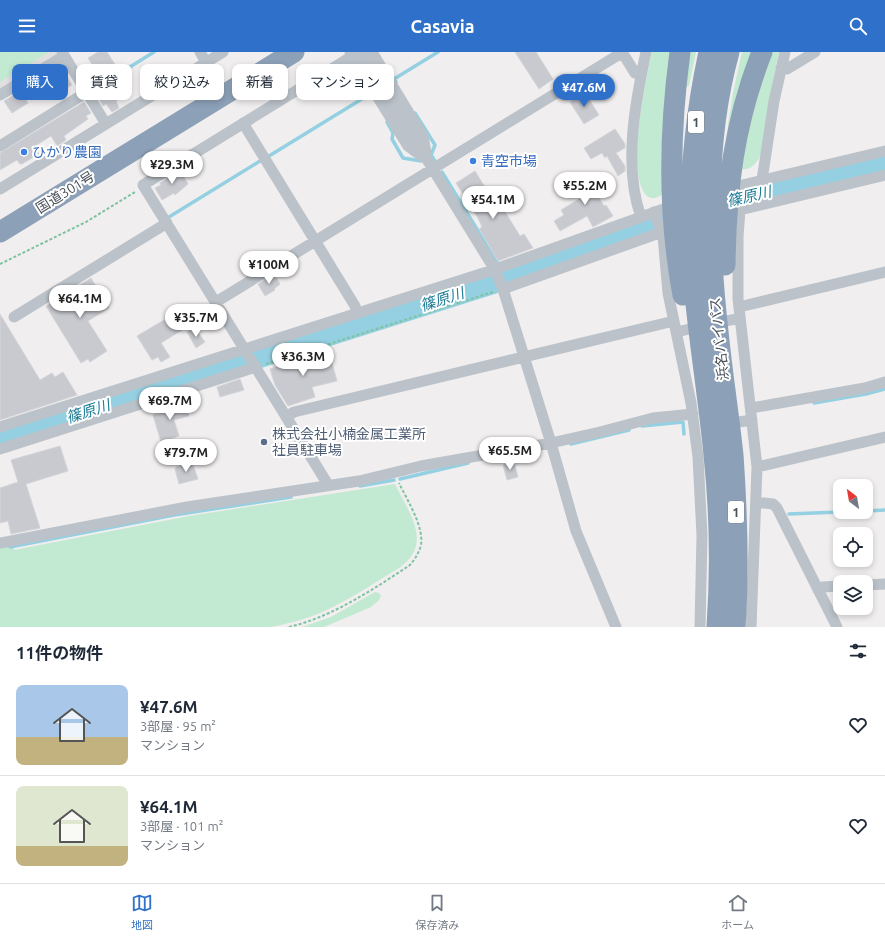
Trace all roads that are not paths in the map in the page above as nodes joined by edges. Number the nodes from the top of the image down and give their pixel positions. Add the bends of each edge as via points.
1 (200, 52) edge
2 (223, 52) edge
3 (294, 52) edge
4 (623, 52) edge
5 (646, 52) edge
6 (680, 52) edge
7 (709, 52) edge
8 (729, 52) edge
9 (762, 52) edge
10 (785, 52) edge
11 (815, 52) edge
12 (63, 54) edge
13 (360, 54) edge
14 (206, 62) junction
15 (781, 68) junction
16 (641, 74) junction
17 (76, 75) edge
18 (0, 95) edge
19 (76, 99) edge
20 (92, 100) edge
21 (106, 124) junction
22 (243, 124) junction
23 (0, 146) edge
24 (885, 151) edge
25 (430, 164) junction
26 (885, 175) edge
27 (762, 180) junction
28 (0, 189) edge
29 (714, 189) junction
30 (739, 212) junction
31 (655, 215) junction
32 (641, 217) junction
33 (167, 223) junction
34 (0, 232) edge
35 (662, 235) junction
36 (315, 241) junction
37 (496, 272) junction
38 (885, 272) edge
39 (503, 287) junction
40 (216, 302) junction
41 (740, 312) junction
42 (357, 313) junction
43 (14, 317) dead end
44 (675, 326) junction
45 (246, 352) junction
46 (525, 357) junction
47 (255, 366) junction
48 (885, 382) edge
49 (709, 404) junction
50 (751, 408) junction
51 (286, 416) junction
52 (752, 420) junction
53 (0, 427) edge
54 (695, 427) junction
55 (885, 437) edge
56 (551, 442) junction
57 (0, 449) edge
58 (757, 467) junction
59 (327, 486) junction
60 (756, 502) junction
61 (0, 543) edge
62 (885, 584) edge
63 (873, 585) edge
64 (833, 586) edge
65 (818, 590) junction
66 (616, 627) edge
67 (700, 627) edge
68 (716, 627) edge
69 (735, 627) edge
70 (751, 627) edge
71 (837, 627) edge

1 - 14 street
2 - 14 street
3 - 34 highway, 国道301号
4 - 16 street via 635,73
4 - 25 street
5 - 16 street
6 - 29 highway via 672,124
7 - 29 highway, 浜名バイパス / 1 via 696,124
8 - 29 highway, 浜名バイパス / 1 via 715,126
9 - 29 highway via 744,105 734,149
10 - 15 street
11 - 15 street via 787,69
12 - 17 street
12 - 18 street
13 - 22 street
13 - 25 street
14 - 21 street
15 - 27 street
16 - 32 street via 636,104 633,165 636,203
19 - 23 street
20 - 21 street
21 - 28 street
22 - 33 street via 143,185
22 - 36 street
24 - 27 street
25 - 36 street
25 - 37 street
26 - 30 street
27 - 29 street
29 - 30 street
29 - 31 street
29 - 49 highway, 浜名バイパス / 1 via 710,232 712,267
29 - 49 highway via 674,233 691,336
30 - 35 street
30 - 41 street via 737,267
31 - 32 street
31 - 35 street
32 - 37 street
33 - 40 street
33 - 43 street
35 - 39 street
35 - 44 street via 668,293
36 - 40 street
36 - 42 street
37 - 39 street
37 - 42 street
38 - 41 street
39 - 46 street
40 - 45 street
41 - 44 street
41 - 50 street
42 - 45 street
44 - 46 street
44 - 49 street
45 - 47 street
45 - 53 street
46 - 51 street
46 - 56 street
47 - 51 street
47 - 57 street
48 - 50 street via 865,388
49 - 54 street
49 - 56 street
49 - 68 highway, 浜名バイパス / 1 via 717,495 719,574
49 - 69 highway, 浜名バイパス / 1 via 732,453 736,501
50 - 52 street
51 - 59 street
52 - 54 street
52 - 58 street
54 - 67 street via 702,535
55 - 58 street
56 - 59 street
56 - 66 street via 576,531
58 - 60 street
59 - 61 street via 188,507
60 - 65 street via 773,504 777,508
60 - 70 street
62 - 63 street
64 - 65 street
65 - 71 street

